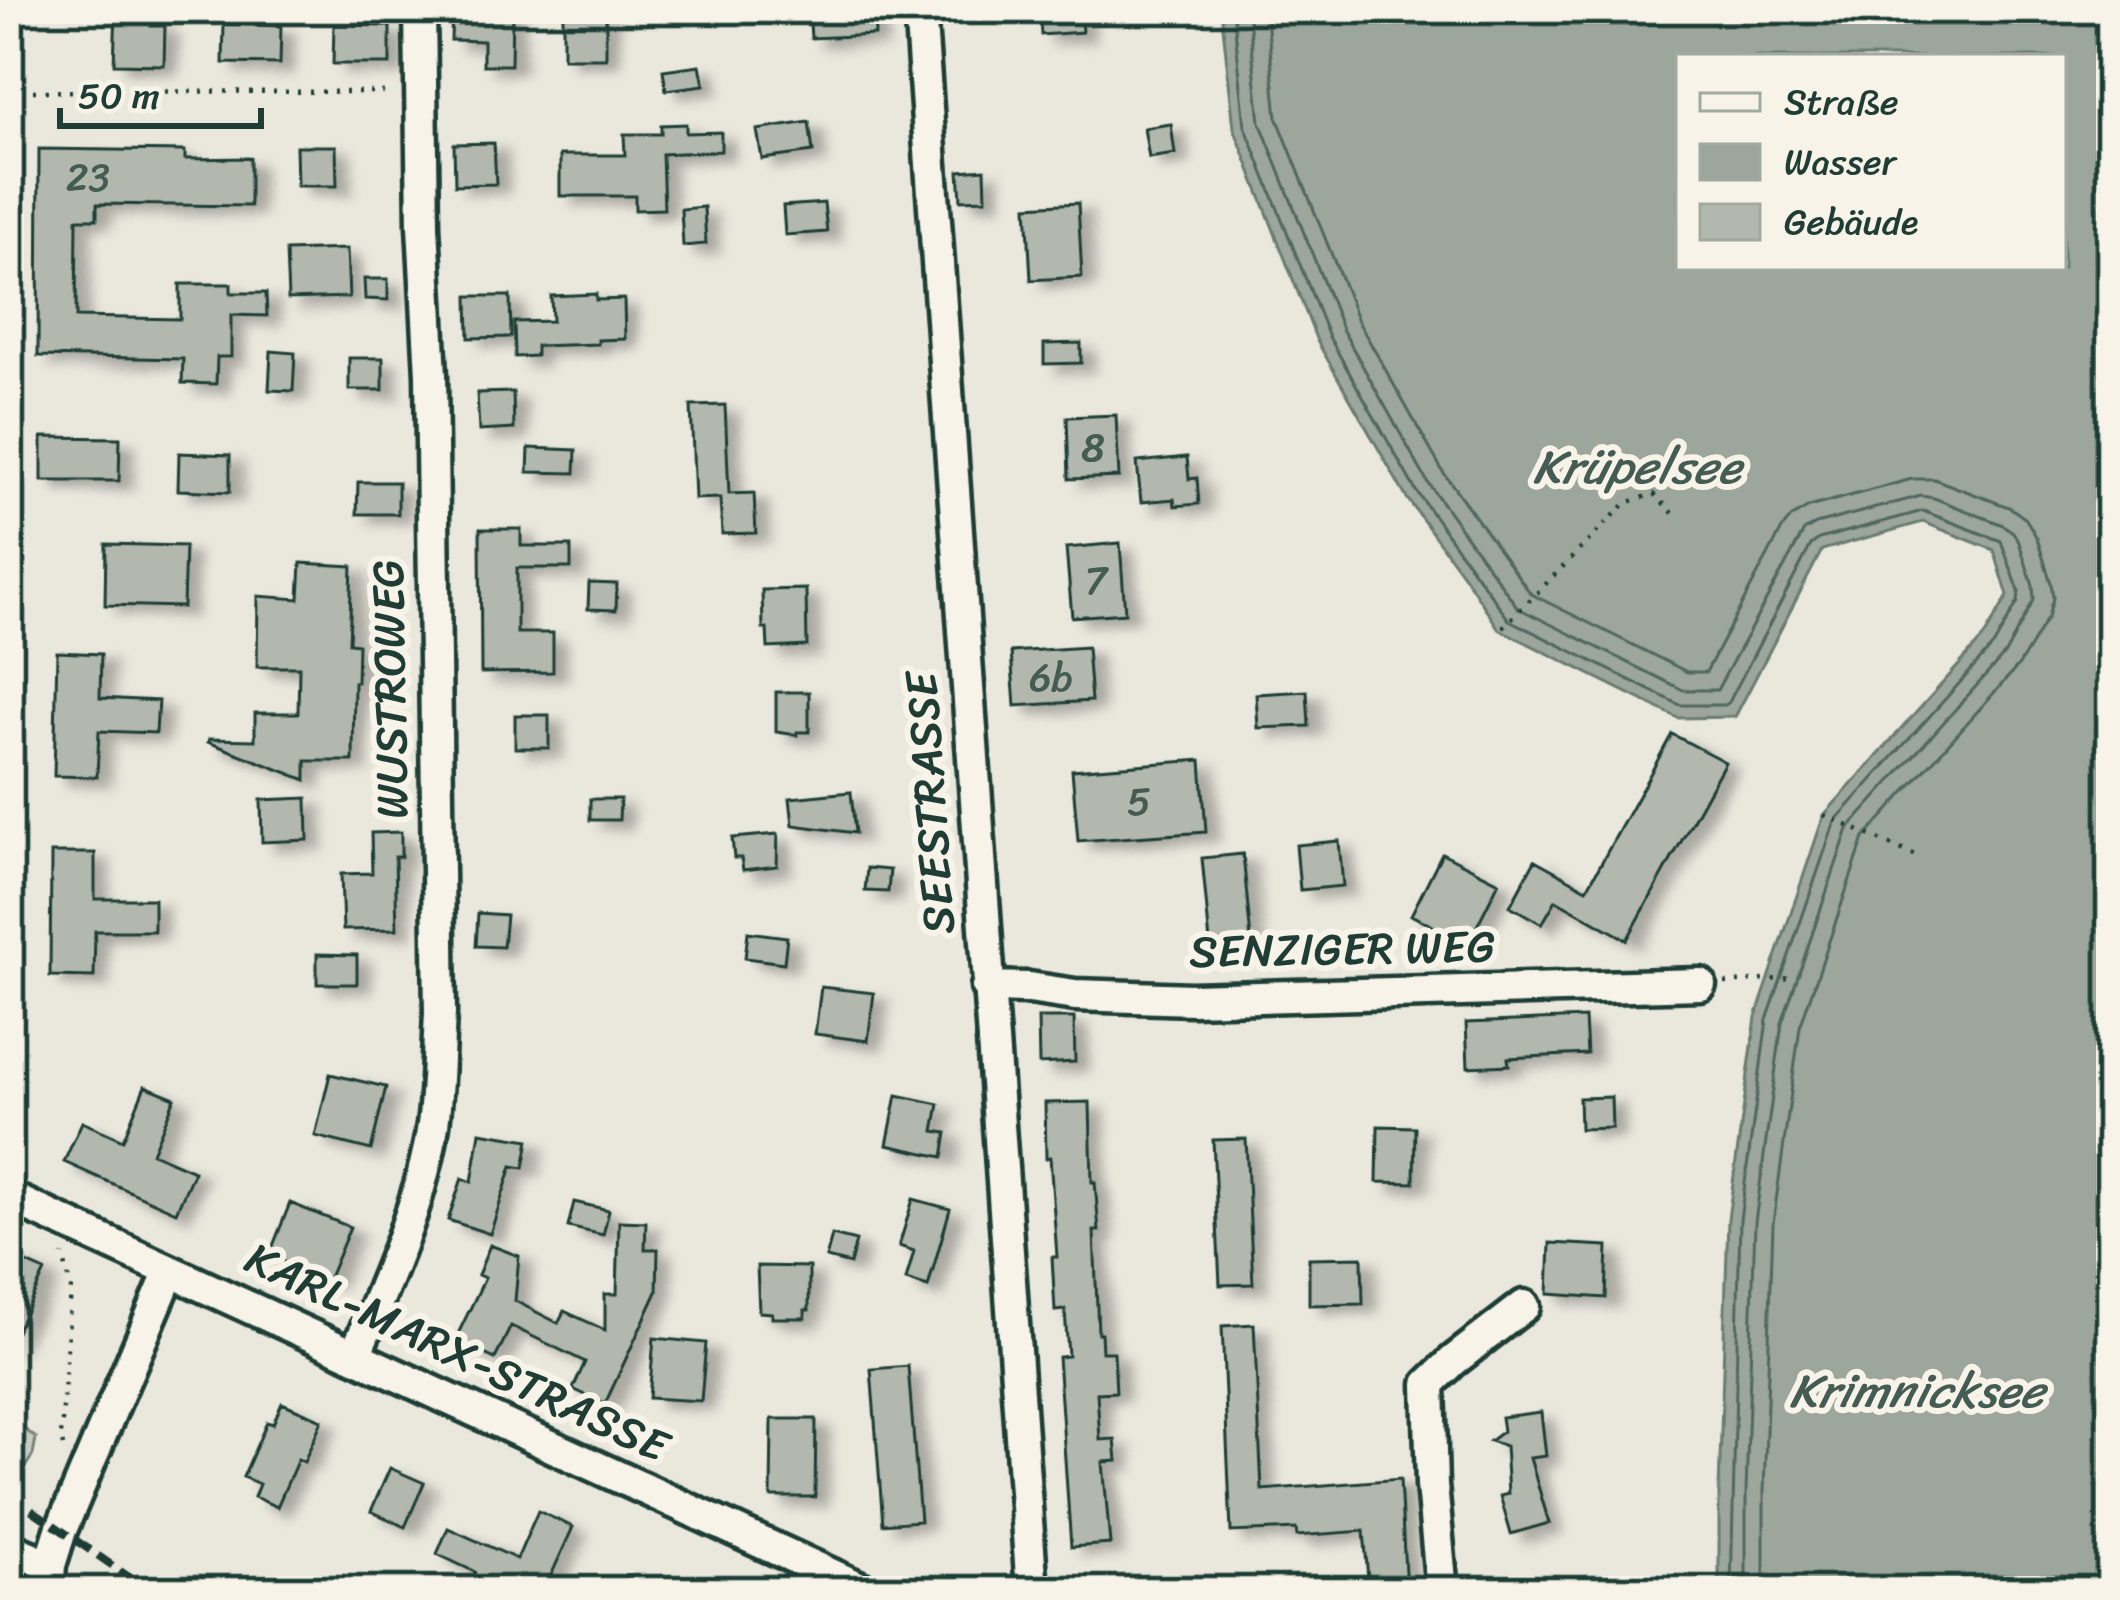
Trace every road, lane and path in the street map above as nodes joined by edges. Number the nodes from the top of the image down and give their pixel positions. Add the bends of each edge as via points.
1 (420, 9) edge
2 (920, 9) edge
3 (9, 91) edge
4 (421, 93) junction
5 (1676, 516) dead end
6 (1503, 627) dead end
7 (1824, 815) dead end
8 (1914, 855) dead end
9 (1791, 978) dead end
10 (1744, 982) dead end
11 (1700, 984) dead end
12 (987, 987) junction
13 (9, 1197) edge
14 (61, 1250) dead end
15 (170, 1271) junction
16 (1524, 1306) dead end
17 (355, 1355) junction
18 (79, 1487) junction
19 (9, 1548) edge
20 (49, 1578) edge
21 (867, 1591) edge
22 (1032, 1591) edge
23 (1442, 1591) edge

1 - 4 street, WUSTROWEG
2 - 12 street, SEESTRASSE
3 - 4 path
4 - 17 street, WUSTROWEG via 438,1054 433,1125 411,1217
5 - 6 path via 1654,494 1626,503
7 - 8 path
9 - 10 path
11 - 12 street, SENZIGER WEG via 1192,999
12 - 22 street, SEESTRASSE
13 - 15 street, KARL-MARX-STRASSE
14 - 18 path via 70,1288 61,1437
15 - 17 street, KARL-MARX-STRASSE
15 - 18 street
16 - 23 street via 1429,1384
17 - 21 street, KARL-MARX-STRASSE
18 - 20 street
19 - 20 street

